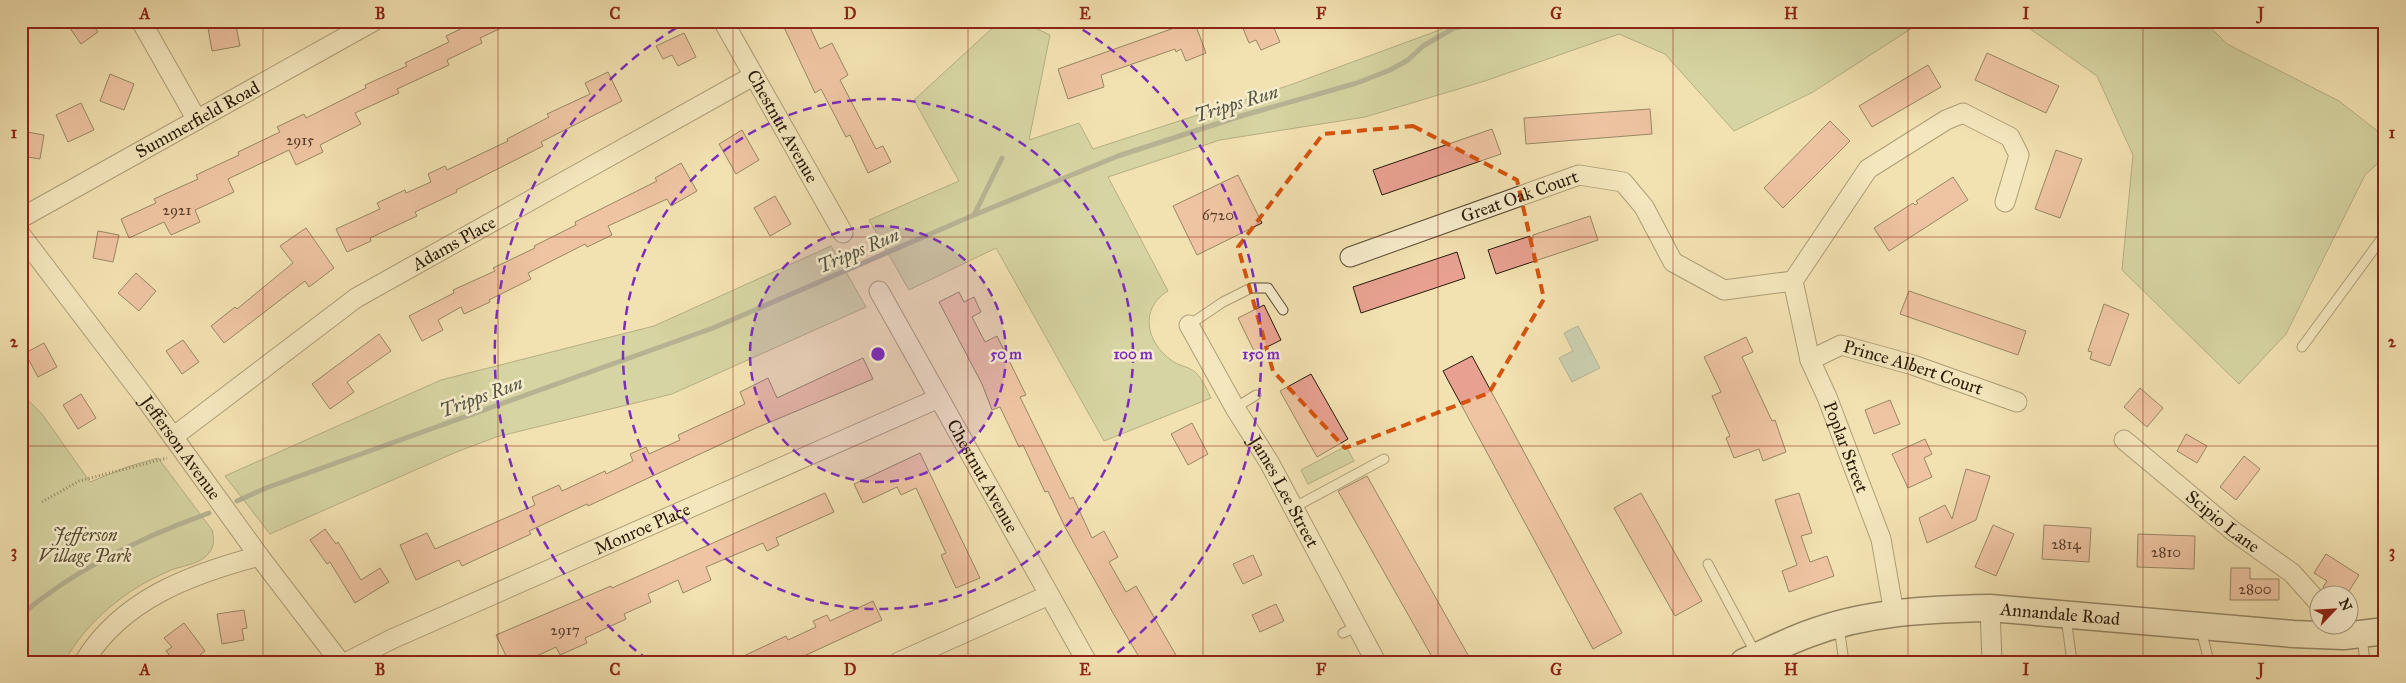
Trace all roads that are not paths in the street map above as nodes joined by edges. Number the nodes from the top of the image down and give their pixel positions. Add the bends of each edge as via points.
1 (141, 21) edge
2 (374, 21) edge
3 (723, 21) edge
4 (753, 76) junction
5 (197, 120) junction
6 (2005, 202) dead end
7 (21, 218) edge
8 (843, 233) dead end
9 (2385, 234) edge
10 (21, 235) edge
11 (1350, 257) dead end
12 (1793, 282) junction
13 (878, 291) dead end
14 (1283, 310) dead end
15 (1189, 325) joint
16 (2302, 348) dead end
17 (1810, 360) junction
18 (1256, 395) dead end
19 (939, 398) junction
20 (2017, 402) dead end
21 (1235, 408) junction
22 (173, 437) junction
23 (2124, 440) dead end
24 (1384, 459) dead end
25 (1293, 508) junction
26 (259, 556) junction
27 (1708, 564) dead end
28 (2308, 591) edge
29 (1049, 595) junction
30 (1990, 608) junction
31 (1894, 613) junction
32 (2065, 613) junction
33 (2200, 624) junction
34 (1839, 625) junction
35 (2308, 634) edge
36 (2358, 636) edge
37 (1758, 658) edge
38 (84, 662) edge
39 (340, 662) edge
40 (347, 662) edge
41 (899, 662) edge
42 (1087, 662) edge
43 (1376, 662) edge
44 (1844, 662) edge
45 (1992, 662) edge
46 (2072, 662) edge
47 (2209, 662) edge
48 (2365, 662) edge

1 - 5 street
2 - 5 street, Summerfield Road
3 - 4 street, Chestnut Avenue
4 - 8 street, Chestnut Avenue
4 - 22 street, Adams Place via 356,298
5 - 7 street, Summerfield Road
6 - 12 street via 2019,155 2010,137 1963,113 1946,120 1868,169
9 - 16 lane
10 - 22 street, Jefferson Avenue
11 - 12 street, Great Oak Court via 1579,175 1623,182 1644,207 1673,262 1724,290
12 - 17 street, Poplar Street
13 - 19 street, Chestnut Avenue
14 - 15 lane via 1268,288 1251,288
15 - 21 street, James Lee Street
17 - 20 street, Prince Albert Court via 1841,344 1913,365
17 - 31 street, Poplar Street via 1881,539
18 - 21 lane
19 - 29 street, Chestnut Avenue
19 - 40 street, Monroe Place via 392,639
21 - 25 street, James Lee Street
22 - 26 street, Jefferson Avenue
23 - 28 street, Scipio Lane via 2233,531 2292,573
24 - 25 lane
25 - 43 street, James Lee Street via 1350,630
26 - 38 street via 196,574 137,605 112,627
26 - 39 street, Jefferson Avenue
27 - 37 lane
29 - 41 street
29 - 42 street, Chestnut Avenue
30 - 31 main road, Annandale Road via 1940,608
30 - 32 main road, Annandale Road
30 - 45 street
31 - 34 main road, Annandale Road
32 - 33 main road, Annandale Road
32 - 46 lane
33 - 35 main road, Annandale Road
33 - 47 lane
34 - 37 main road, Annandale Road via 1808,634
34 - 44 lane
36 - 48 lane

